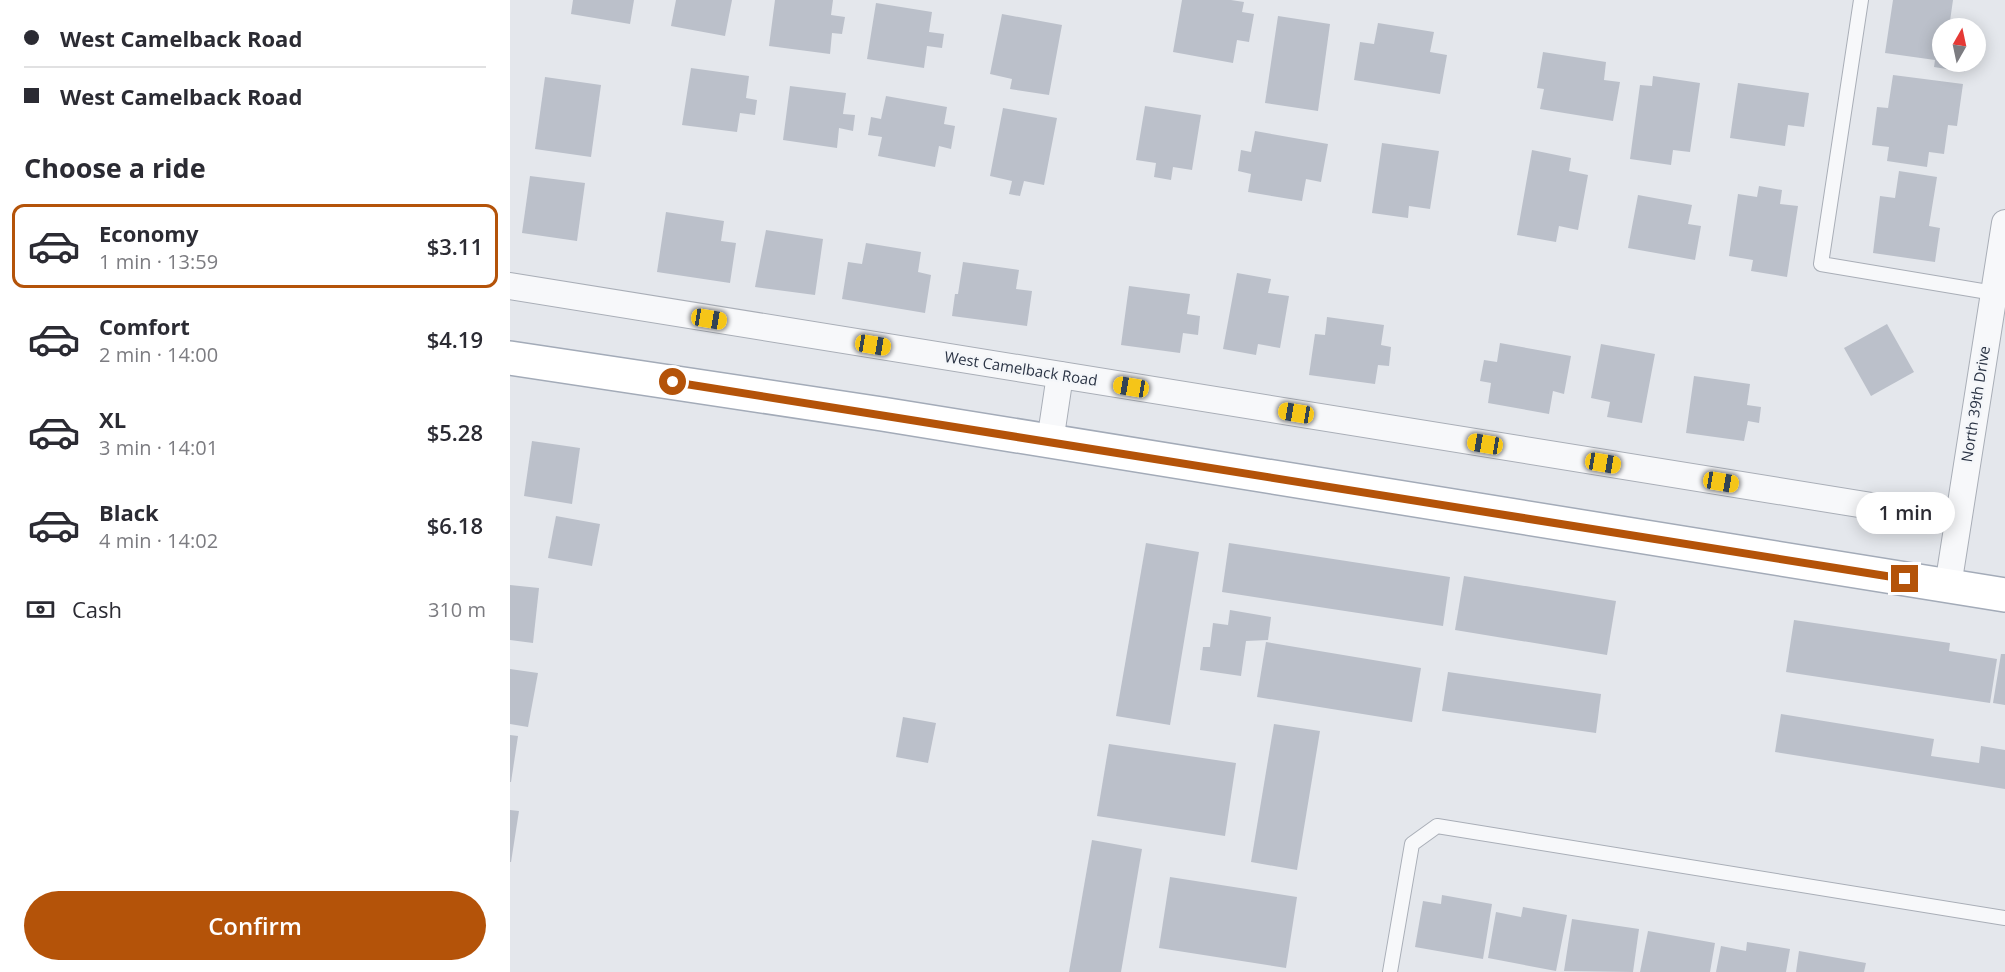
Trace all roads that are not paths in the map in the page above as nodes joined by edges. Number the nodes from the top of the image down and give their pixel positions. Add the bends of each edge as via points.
1 (1861, 0) edge
2 (2005, 223) edge
3 (510, 286) edge
4 (1999, 294) edge
5 (510, 358) edge
6 (1060, 375) junction
7 (1050, 442) junction
8 (1958, 520) junction
9 (1947, 586) junction
10 (2005, 595) edge
11 (2005, 918) edge
12 (1390, 972) edge

1 - 4 lane via 1821,264
2 - 4 street, North 39th Drive
3 - 6 street, West Camelback Road
4 - 8 street, North 39th Drive
5 - 7 main road
6 - 7 street
6 - 8 street, West Camelback Road
7 - 9 main road
8 - 9 street, North 39th Drive
9 - 10 main road
11 - 12 lane via 1437,826 1412,844

